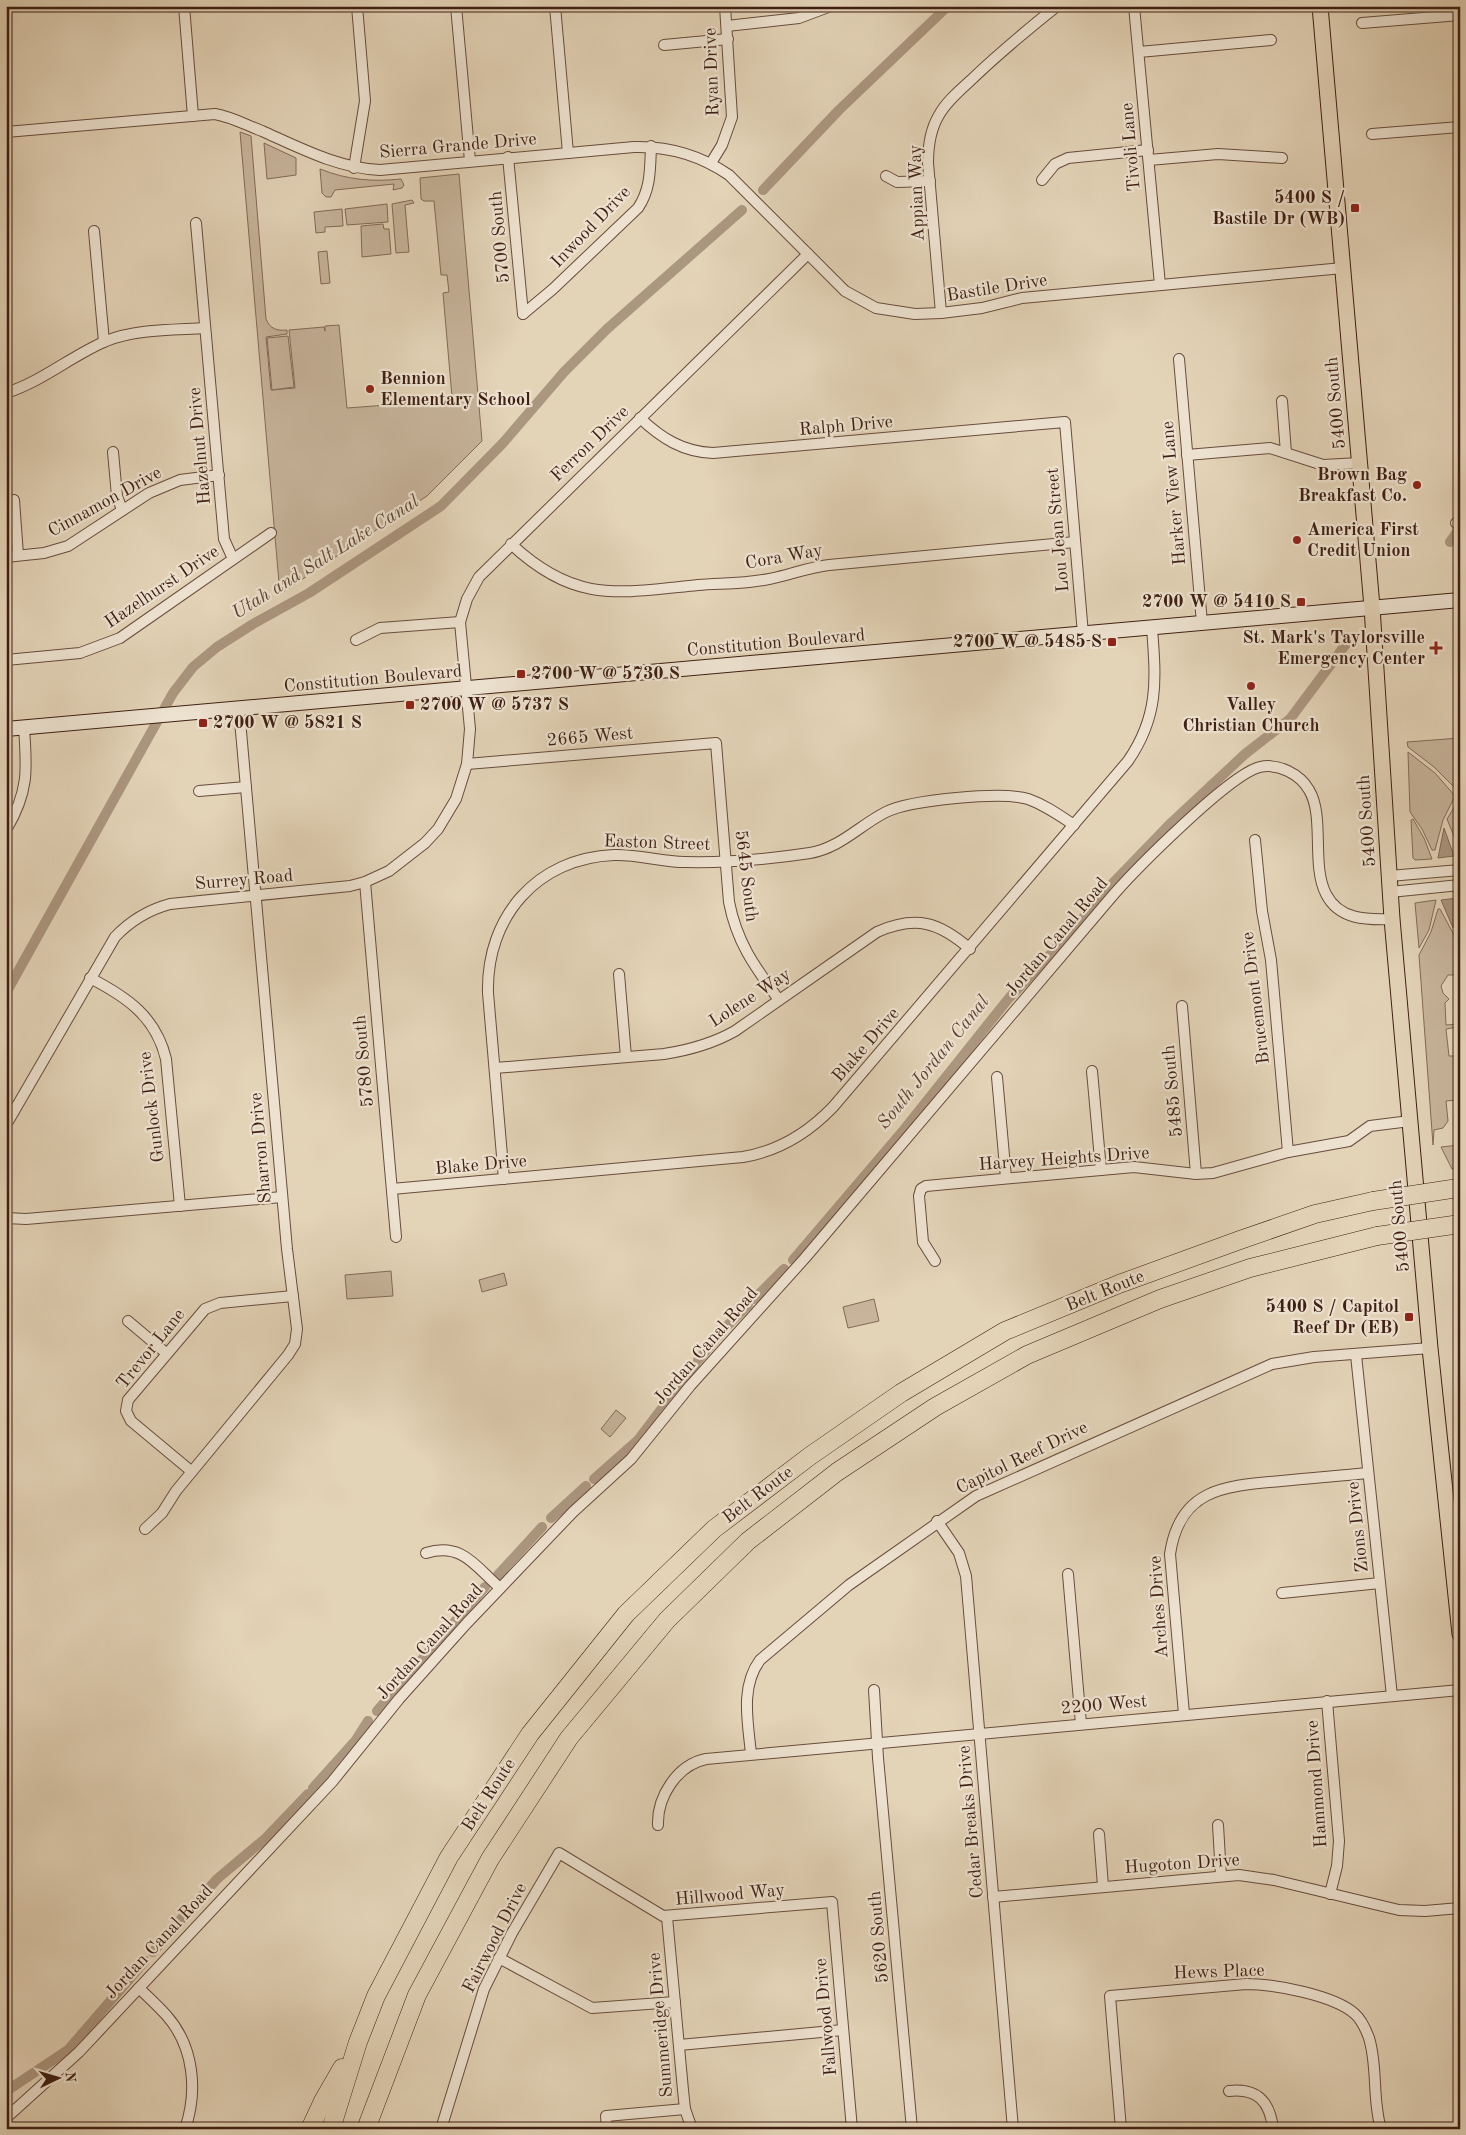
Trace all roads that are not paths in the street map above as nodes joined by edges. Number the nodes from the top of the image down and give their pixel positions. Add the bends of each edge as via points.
1 (184, 6) edge
2 (357, 6) edge
3 (456, 6) edge
4 (555, 6) edge
5 (725, 6) edge
6 (831, 6) edge
7 (1057, 6) edge
8 (1134, 6) edge
9 (1320, 6) edge
10 (1460, 15) edge
11 (1362, 24) dead end
12 (727, 26) junction
13 (728, 39) junction
14 (1271, 40) dead end
15 (664, 45) dead end
16 (1139, 52) junction
17 (193, 116) junction
18 (1460, 127) edge
19 (6, 132) edge
20 (1372, 134) dead end
21 (651, 146) junction
22 (568, 153) junction
23 (1148, 155) junction
24 (508, 157) junction
25 (1282, 158) dead end
26 (470, 161) junction
27 (711, 162) junction
28 (354, 168) junction
29 (886, 176) dead end
30 (1042, 180) dead end
31 (930, 181) junction
32 (196, 223) dead end
33 (94, 231) dead end
34 (808, 254) junction
35 (1343, 268) junction
36 (1160, 285) junction
37 (941, 313) junction
38 (523, 314) joint
39 (205, 328) junction
40 (104, 342) junction
41 (1179, 359) dead end
42 (6, 392) edge
43 (1282, 401) dead end
44 (640, 418) junction
45 (1065, 422) joint
46 (114, 452) dead end
47 (1286, 453) junction
48 (1187, 455) junction
49 (1360, 462) junction
50 (219, 476) junction
51 (14, 500) dead end
52 (122, 510) junction
53 (271, 533) dead end
54 (1075, 542) junction
55 (511, 544) junction
56 (18, 555) junction
57 (6, 557) edge
58 (233, 559) junction
59 (1460, 600) edge
60 (1372, 607) junction
61 (460, 622) junction
62 (1202, 623) junction
63 (1152, 628) junction
64 (1083, 634) junction
65 (356, 640) dead end
66 (6, 660) edge
67 (466, 689) junction
68 (239, 709) junction
69 (24, 728) junction
70 (6, 729) edge
71 (716, 743) joint
72 (467, 764) junction
73 (246, 787) junction
74 (198, 791) dead end
75 (1074, 825) junction
76 (6, 830) edge
77 (1255, 840) dead end
78 (726, 860) junction
79 (1460, 870) edge
80 (1389, 876) junction
81 (365, 882) junction
82 (1460, 885) edge
83 (1390, 892) junction
84 (256, 896) junction
85 (1392, 919) junction
86 (970, 949) junction
87 (619, 974) dead end
88 (90, 978) junction
89 (779, 1000) junction
90 (1182, 1006) dead end
91 (626, 1057) junction
92 (495, 1068) junction
93 (1092, 1071) dead end
94 (998, 1077) dead end
95 (1410, 1121) junction
96 (6, 1125) edge
97 (1288, 1152) junction
98 (1101, 1170) junction
99 (1196, 1174) junction
100 (1006, 1178) junction
101 (504, 1179) junction
102 (1459, 1188) edge
103 (392, 1189) junction
104 (282, 1196) junction
105 (180, 1206) junction
106 (6, 1218) edge
107 (1460, 1224) edge
108 (396, 1237) dead end
109 (935, 1261) dead end
110 (293, 1296) junction
111 (128, 1321) dead end
112 (1430, 1348) junction
113 (166, 1353) junction
114 (1356, 1355) junction
115 (191, 1471) junction
116 (1368, 1473) junction
117 (937, 1521) junction
118 (145, 1529) dead end
119 (426, 1554) dead end
120 (1068, 1574) dead end
121 (1380, 1583) junction
122 (500, 1588) junction
123 (1282, 1592) dead end
124 (1460, 1634) edge
125 (874, 1690) dead end
126 (1460, 1690) edge
127 (1392, 1696) junction
128 (1327, 1701) junction
129 (1184, 1714) junction
130 (1081, 1724) junction
131 (979, 1733) junction
132 (877, 1742) junction
133 (751, 1754) junction
134 (658, 1825) dead end
135 (1218, 1825) dead end
136 (1099, 1834) dead end
137 (559, 1853) joint
138 (1221, 1876) junction
139 (1104, 1886) junction
140 (1330, 1894) junction
141 (993, 1897) junction
142 (832, 1902) joint
143 (1460, 1908) edge
144 (667, 1917) junction
145 (499, 1958) junction
146 (139, 1988) junction
147 (675, 2002) junction
148 (843, 2030) junction
149 (358, 2042) junction
150 (679, 2045) junction
151 (1229, 2091) dead end
152 (685, 2109) junction
153 (6, 2118) edge
154 (185, 2129) edge
155 (310, 2129) edge
156 (331, 2129) edge
157 (366, 2129) edge
158 (441, 2129) edge
159 (607, 2129) edge
160 (692, 2129) edge
161 (852, 2129) edge
162 (912, 2129) edge
163 (1013, 2129) edge
164 (1121, 2129) edge
165 (1273, 2129) edge
166 (1382, 2129) edge

1 - 17 street
2 - 28 street via 365,101
3 - 26 street
4 - 22 street
5 - 12 street, Ryan Drive
6 - 12 street via 799,18
7 - 31 street, Appian Way via 998,54 939,114 929,144
8 - 16 street, Tivoli Lane
9 - 35 main road, 5400 South
10 - 11 street
12 - 13 street, Ryan Drive
13 - 15 street
13 - 27 street, Ryan Drive via 732,117 722,146
14 - 16 street
16 - 23 street, Tivoli Lane
17 - 19 street, Sierra Grande Drive
17 - 28 street, Sierra Grande Drive via 214,114 235,119
18 - 20 street
21 - 22 street, Sierra Grande Drive
21 - 27 street, Sierra Grande Drive
21 - 38 street, Inwood Drive via 648,186 638,208
22 - 24 street, Sierra Grande Drive
23 - 25 street via 1218,154
23 - 30 street via 1068,158 1054,164
23 - 36 street, Tivoli Lane
24 - 26 street, Sierra Grande Drive
24 - 38 street, 5700 South
26 - 28 street, Sierra Grande Drive via 405,169
27 - 34 street, Bastile Drive via 741,186
29 - 31 street via 897,182
31 - 37 street, Appian Way
32 - 39 street, Hazelnut Drive
33 - 40 street
34 - 37 street, Bastile Drive via 845,291 876,308 908,314
34 - 44 street, Ferron Drive
35 - 36 street, Bastile Drive
35 - 49 main road, 5400 South
36 - 37 street, Bastile Drive via 1022,298 982,308
39 - 40 street via 135,334
39 - 50 street, Hazelnut Drive
40 - 42 street via 39,380
41 - 48 street, Harker View Lane
43 - 47 street
44 - 45 street, Ralph Drive via 671,443 696,452 713,453
44 - 55 street, Ferron Drive
45 - 54 street, Lou Jean Street
46 - 52 street via 117,496
47 - 48 street via 1263,448
47 - 49 street via 1323,466
48 - 62 street, Harker View Lane
49 - 60 main road, 5400 South
50 - 52 street, Cinnamon Drive via 169,484
50 - 58 street, Hazelnut Drive via 224,539
51 - 56 street
52 - 56 street, Cinnamon Drive via 68,546
53 - 58 street, Hazelhurst Drive
54 - 55 street, Cora Way via 829,565 768,579 619,592 580,588 554,577
54 - 64 street, Lou Jean Street
55 - 61 street, Ferron Drive via 479,577
56 - 57 street, Cinnamon Drive
58 - 66 street, Hazelhurst Drive via 108,644 80,652
59 - 60 main road, Constitution Boulevard
60 - 62 main road, Constitution Boulevard
60 - 80 main road, 5400 South
61 - 65 street via 380,628
61 - 67 street, Ferron Drive
62 - 63 main road, Constitution Boulevard
63 - 64 main road, Constitution Boulevard
63 - 75 street, Blake Drive via 1155,694 1146,731 1128,761
64 - 67 main road, Constitution Boulevard
67 - 68 main road, Constitution Boulevard
67 - 72 street, Surrey Road via 470,729
68 - 69 main road, Constitution Boulevard
68 - 73 street, Sharron Drive
69 - 70 main road, Constitution Boulevard
69 - 76 street via 25,785
71 - 72 street, 2665 West
71 - 78 street, 5645 South
72 - 81 street, Surrey Road via 456,799 438,829 411,856
73 - 74 street
73 - 84 street, Sharron Drive
75 - 78 street, Easton Street via 1042,804 1026,798 995,796 931,802 889,811 821,850
75 - 86 street, Blake Drive
77 - 97 street, Brucemont Drive via 1271,960
78 - 89 street, 5645 South via 729,902 737,934 755,967
78 - 92 street, Easton Street via 683,862 622,855 593,858 557,869 524,894 496,937 488,969
79 - 80 street
80 - 83 main road, 5400 South
81 - 84 street, Surrey Road
81 - 103 street, 5780 South
82 - 83 street
83 - 85 main road, 5400 South
84 - 88 street, Surrey Road via 183,902 146,912 115,937
84 - 104 street, Sharron Drive
85 - 95 main road, 5400 South
85 - 122 street, Jordan Canal Road via 1350,916 1340,911 1326,894 1320,869 1314,800 1300,779 1281,768 1260,767 1233,782 1118,889 805,1258 695,1381 637,1453 567,1518
86 - 89 street, Lolene Way via 934,925 915,922 891,926 877,932
86 - 101 street, Blake Drive via 833,1107 794,1139 763,1153 743,1157
87 - 91 street
88 - 96 street, Surrey Road
88 - 105 street, Gunlock Drive via 139,1008 163,1046
89 - 91 street, Lolene Way via 735,1031 712,1042 687,1050
90 - 99 street, 5485 South
91 - 92 street, Lolene Way
92 - 101 street, Easton Street
93 - 98 street
94 - 100 street
95 - 97 street, Harvey Heights Drive via 1370,1126 1349,1141
95 - 112 main road, 5400 South
97 - 99 street, Harvey Heights Drive via 1213,1173
98 - 99 street, Harvey Heights Drive via 1142,1167
98 - 100 street, Harvey Heights Drive
100 - 109 street, Harvey Heights Drive via 921,1189 923,1242
101 - 103 street, Blake Drive
102 - 149 highway, Belt Route, bridge via 1315,1214 1119,1284 1005,1331 901,1393 810,1456 714,1529 626,1614 530,1734 448,1857 376,1996
103 - 108 street, 5780 South
104 - 105 street
104 - 110 street, Sharron Drive
105 - 106 street
107 - 157 highway, Belt Route, bridge via 1376,1236 1250,1268 1160,1299 1027,1355 927,1412 837,1472 748,1541 666,1620 569,1738 495,1851 417,1995
110 - 113 street, Trevor Lane via 210,1306
110 - 115 street, Sharron Drive via 297,1334 293,1349
111 - 113 street
112 - 114 street, Capitol Reef Drive
112 - 124 main road, 5400 South
113 - 115 street, Trevor Lane via 128,1400 126,1411 131,1421
114 - 116 street, Zions Drive
114 - 117 street, Capitol Reef Drive via 1293,1358 1238,1377 992,1487
115 - 118 street, Sharron Drive via 162,1513
116 - 121 street, Zions Drive
116 - 129 street, Arches Drive via 1222,1488 1198,1499 1187,1510 1173,1535 1170,1554
117 - 131 street, Cedar Breaks Drive via 958,1554 966,1576
117 - 133 street, Capitol Reef Drive via 849,1585 760,1660 751,1675 746,1696
119 - 122 street via 443,1549 456,1552
120 - 130 street
121 - 123 street
121 - 127 street, Zions Drive
122 - 146 street, Jordan Canal Road via 403,1694 332,1782
125 - 132 street, 5620 South
126 - 127 street, 2200 West
127 - 128 street, 2200 West
128 - 129 street, 2200 West
128 - 140 street, Hammond Drive via 1339,1841
129 - 130 street, 2200 West
130 - 131 street, 2200 West
131 - 132 street, 2200 West
131 - 141 street, Cedar Breaks Drive
132 - 133 street, 2200 West
132 - 162 street, 5620 South
133 - 134 street, 2200 West via 696,1761 684,1767 660,1804
135 - 138 street
136 - 139 street
137 - 144 street, Hillwood Way
137 - 145 street, Fairwood Drive
138 - 139 street, Hugoton Drive
138 - 140 street, Hugoton Drive via 1258,1877
139 - 141 street, Hugoton Drive
140 - 143 street, Hugoton Drive via 1399,1910
141 - 163 street, Cedar Breaks Drive
142 - 144 street, Hillwood Way
142 - 148 street, Fallwood Drive
144 - 147 street, Summeridge Drive
145 - 147 street via 592,2008
145 - 158 street, Fairwood Drive via 484,1989
146 - 153 street, Jordan Canal Road via 68,2063
146 - 154 street via 166,2015 186,2049 192,2075 192,2103
147 - 150 street, Summeridge Drive
148 - 150 street
148 - 161 street, Fallwood Drive
149 - 155 highway
149 - 156 highway, Belt Route
150 - 152 street, Summeridge Drive
151 - 165 street via 1250,2091 1258,2095 1270,2114
152 - 159 street via 606,2116
152 - 160 street, Summeridge Drive
164 - 166 street, Hews Place via 1110,1996 1259,1984 1334,2002 1356,2015 1369,2038 1375,2099

